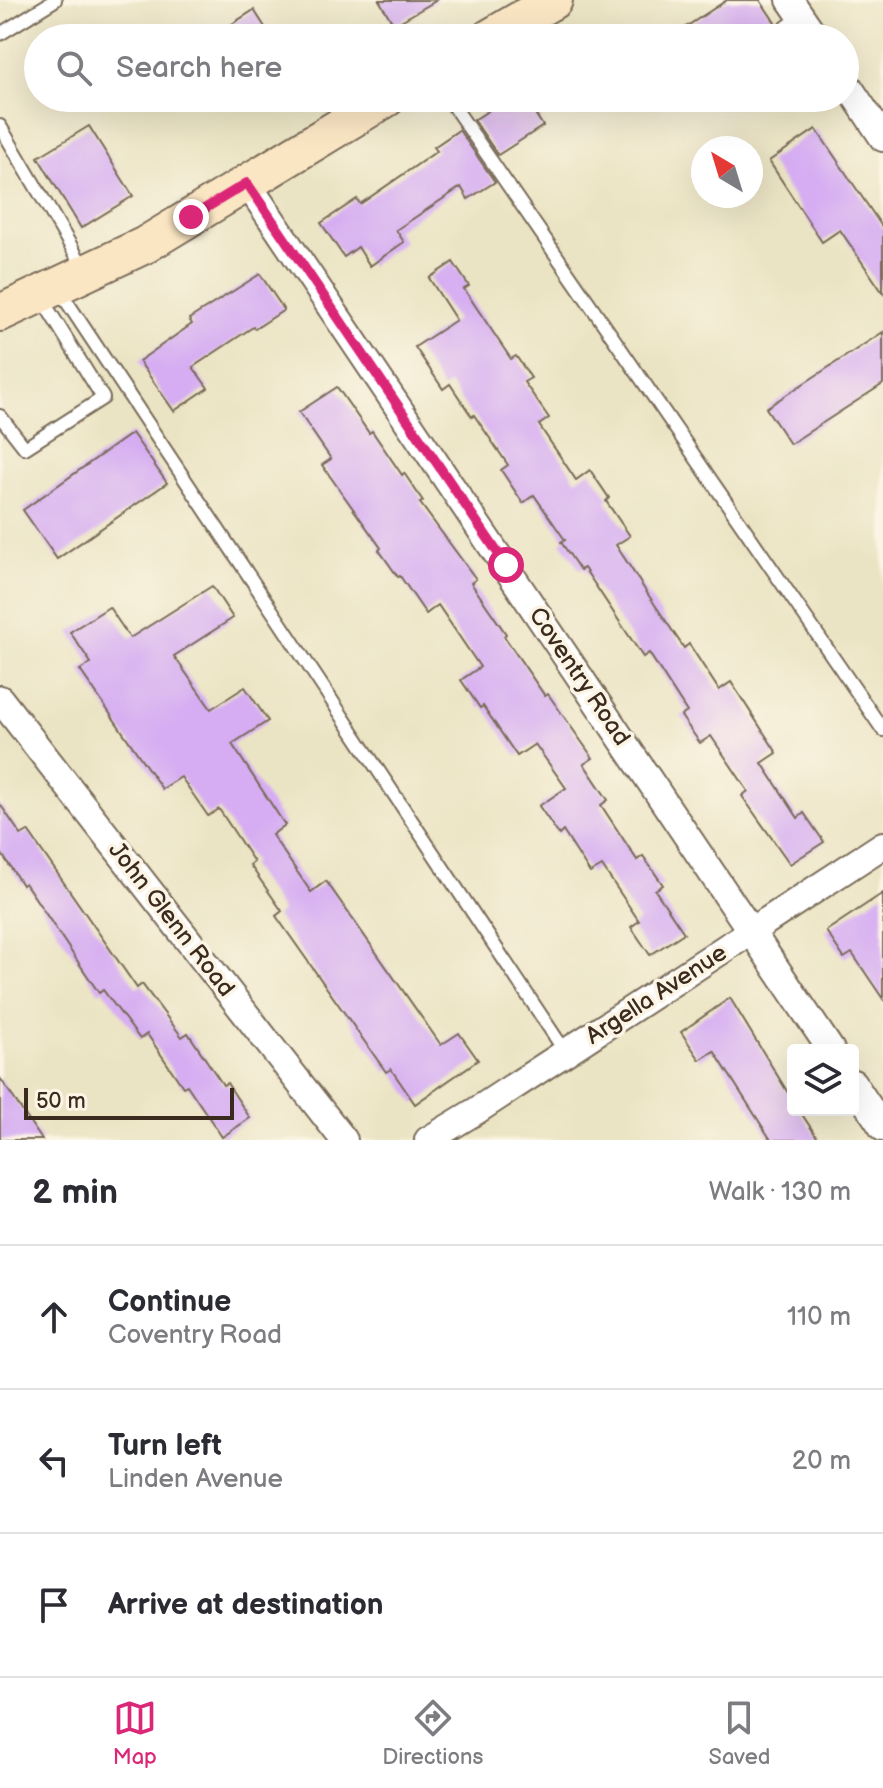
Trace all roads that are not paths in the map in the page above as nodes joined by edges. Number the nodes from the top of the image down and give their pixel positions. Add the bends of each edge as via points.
1 (55, 0) edge
2 (554, 0) edge
3 (796, 8) edge
4 (513, 24) edge
5 (783, 24) edge
6 (0, 34) edge
7 (859, 102) edge
8 (364, 112) edge
9 (458, 112) edge
10 (0, 126) edge
11 (883, 138) edge
12 (247, 183) junction
13 (61, 285) junction
14 (0, 313) edge
15 (0, 416) edge
16 (0, 699) edge
17 (883, 730) edge
18 (883, 845) edge
19 (752, 932) junction
20 (827, 1044) edge
21 (566, 1053) junction
22 (859, 1092) edge
23 (883, 1128) edge
24 (344, 1140) edge
25 (428, 1140) edge

1 - 6 lane
2 - 4 main road
3 - 5 lane
7 - 11 street
8 - 12 main road
9 - 17 lane
10 - 13 lane
12 - 13 main road via 145,245
12 - 19 street, Coventry Road
13 - 14 main road
13 - 15 lane via 103,398 25,448
13 - 21 lane
16 - 24 street, John Glenn Road
18 - 19 street, Argella Avenue
19 - 20 street, Coventry Road
19 - 21 street, Argella Avenue
21 - 25 street, Argella Avenue
22 - 23 street

